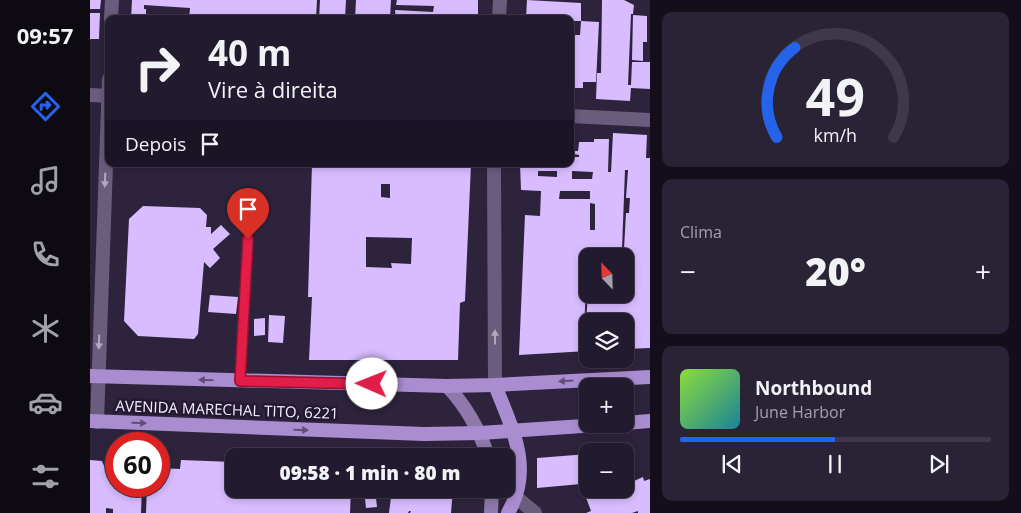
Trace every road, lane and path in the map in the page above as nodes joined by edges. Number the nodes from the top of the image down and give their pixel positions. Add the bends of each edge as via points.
1 (112, 0) edge
2 (500, 0) edge
3 (112, 15) edge
4 (499, 15) edge
5 (90, 95) edge
6 (105, 96) edge
7 (574, 116) edge
8 (650, 120) edge
9 (105, 156) edge
10 (494, 167) edge
11 (248, 239) dead end
12 (94, 376) edge
13 (650, 377) edge
14 (240, 381) junction
15 (495, 385) junction
16 (447, 386) junction
17 (650, 421) edge
18 (93, 422) edge
19 (634, 422) edge
20 (579, 426) edge
21 (513, 431) junction
22 (480, 433) junction
23 (485, 448) edge
24 (492, 498) edge
25 (517, 498) junction
26 (491, 513) edge
27 (508, 513) edge
28 (535, 513) edge

1 - 3 street
2 - 4 street
5 - 6 street
7 - 8 street
9 -> 12 street
15 -> 10 street
11 - 14 lane
14 -> 12 main road
12 - 18 street
13 -> 15 main road
14 - 16 main road
15 - 16 main road
15 - 21 main road
16 - 22 main road via 471,415
17 - 19 main road
18 -> 22 main road, AVENIDA MARECHAL TITO, 6221 via 424,434
20 - 21 main road, AVENIDA MARECHAL TITO, 6221
21 - 22 main road, AVENIDA MARECHAL TITO, 6221
21 - 25 main road via 521,470
22 - 23 main road
24 - 26 main road
25 - 27 main road
25 - 28 street

